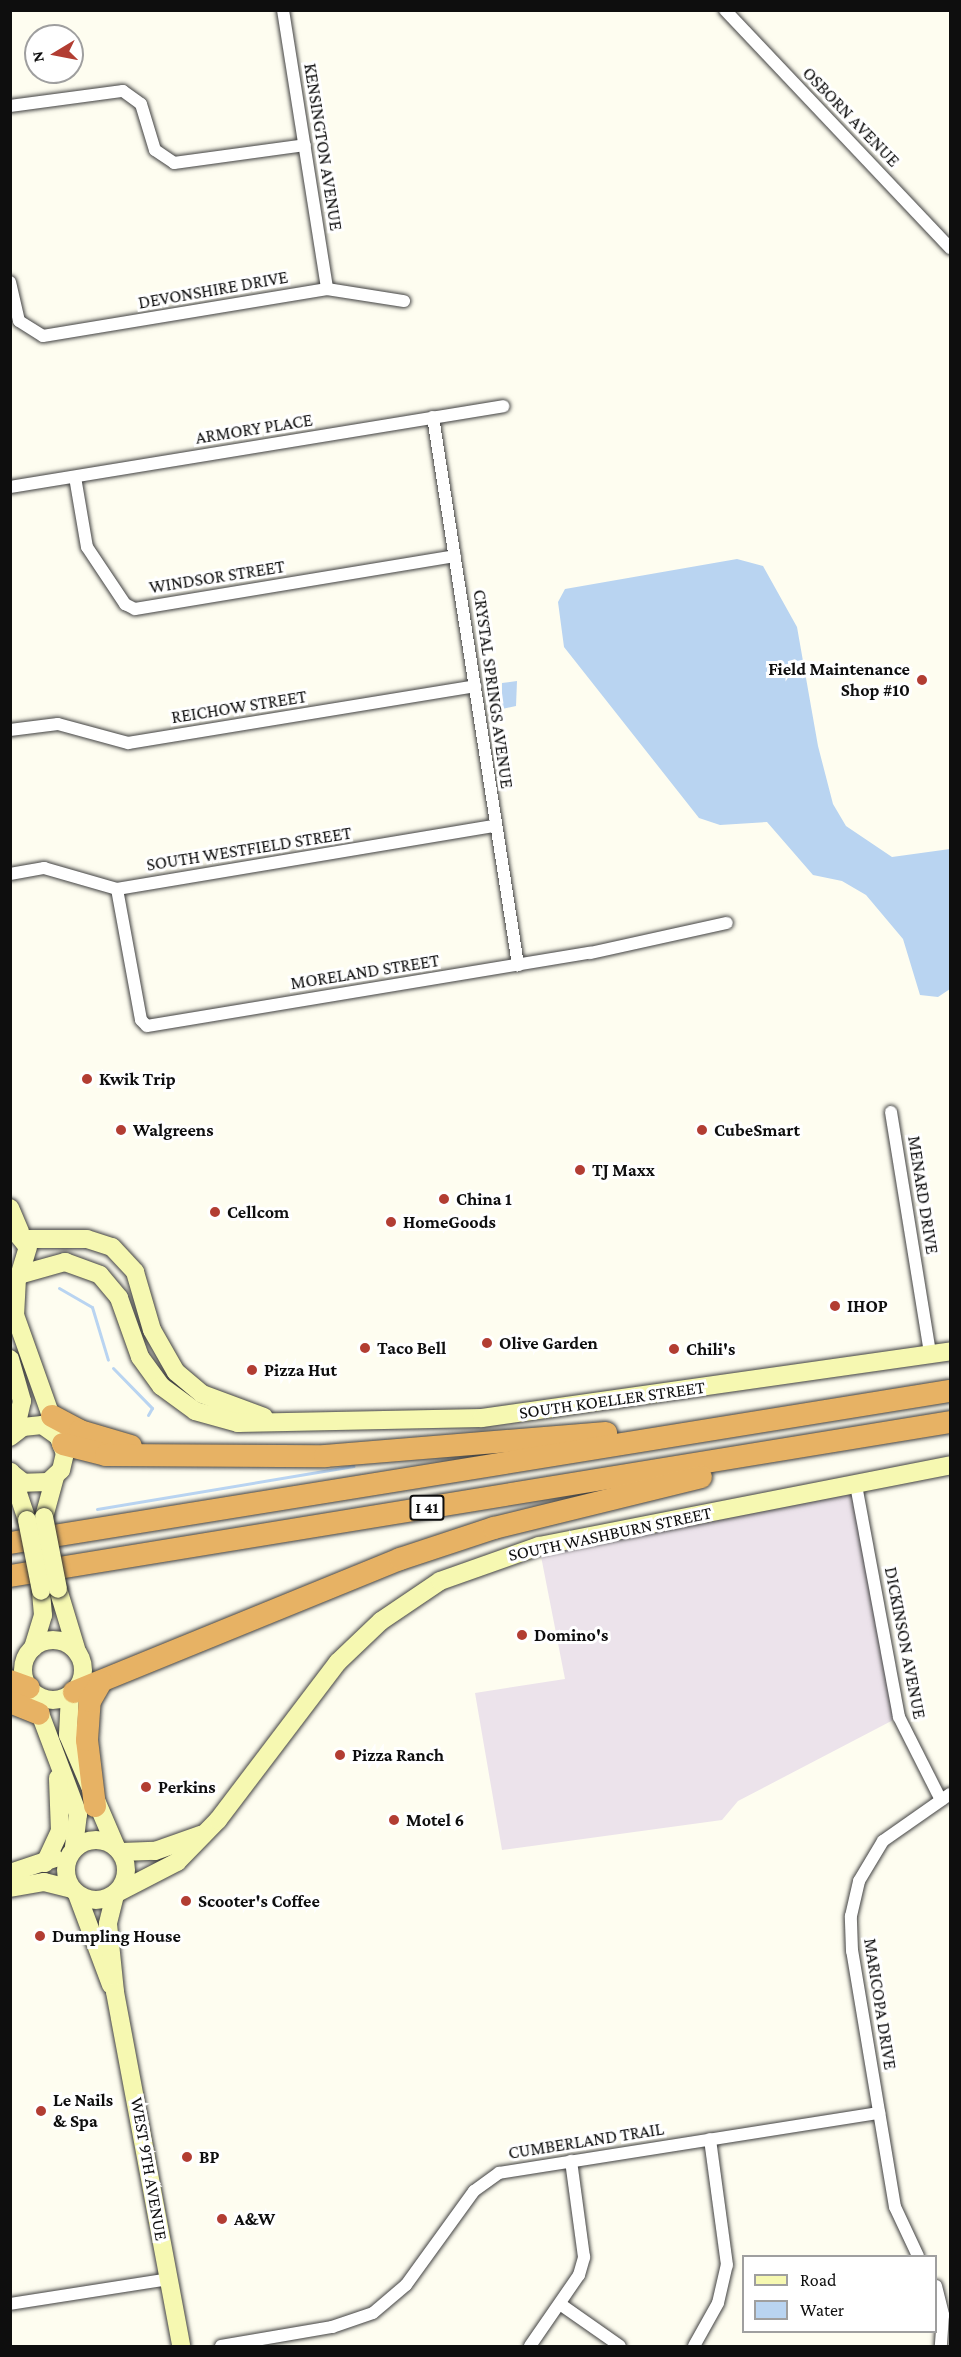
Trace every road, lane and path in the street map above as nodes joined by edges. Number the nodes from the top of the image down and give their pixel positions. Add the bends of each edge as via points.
1 (282, 10) edge
2 (725, 10) edge
3 (10, 106) edge
4 (305, 145) junction
5 (951, 248) edge
6 (10, 282) edge
7 (327, 289) junction
8 (404, 301) dead end
9 (503, 406) dead end
10 (433, 417) junction
11 (75, 477) junction
12 (10, 488) edge
13 (454, 556) junction
14 (475, 686) junction
15 (10, 730) edge
16 (495, 826) junction
17 (10, 874) edge
18 (117, 889) junction
19 (727, 923) dead end
20 (518, 965) junction
21 (891, 1112) dead end
22 (10, 1208) edge
23 (18, 1232) edge
24 (17, 1278) edge
25 (951, 1351) edge
26 (930, 1354) junction
27 (10, 1359) edge
28 (951, 1391) edge
29 (272, 1420) junction
30 (951, 1422) edge
31 (58, 1432) junction
32 (13, 1435) edge
33 (654, 1439) junction
34 (844, 1440) junction
35 (162, 1454) junction
36 (951, 1466) edge
37 (11, 1472) edge
38 (55, 1477) junction
39 (856, 1485) junction
40 (35, 1519) junction
41 (10, 1543) edge
42 (10, 1576) edge
43 (50, 1590) junction
44 (33, 1648) junction
45 (77, 1653) junction
46 (101, 1682) junction
47 (72, 1693) junction
48 (28, 1694) edge
49 (10, 1702) edge
50 (57, 1758) junction
51 (946, 1797) edge
52 (95, 1806) junction
53 (202, 1834) junction
54 (118, 1850) junction
55 (72, 1851) junction
56 (45, 1863) junction
57 (10, 1873) edge
58 (10, 1888) edge
59 (75, 1892) junction
60 (116, 1894) junction
61 (115, 1992) junction
62 (879, 2113) junction
63 (710, 2139) junction
64 (571, 2161) junction
65 (918, 2255) edge
66 (169, 2279) junction
67 (937, 2290) edge
68 (10, 2304) edge
69 (560, 2304) junction
70 (181, 2346) edge
71 (222, 2346) edge
72 (530, 2346) edge
73 (620, 2346) edge
74 (694, 2346) edge
75 (941, 2346) edge

1 - 4 street, KENSINGTON AVENUE
2 - 5 street, OSBORN AVENUE
3 - 4 street via 123,91 141,104 154,150 174,163
4 - 7 street, KENSINGTON AVENUE
6 - 7 street, DEVONSHIRE DRIVE via 16,313 28,331 51,336
7 - 8 street, DEVONSHIRE DRIVE
9 - 10 street, ARMORY PLACE
10 - 11 street, ARMORY PLACE
10 - 13 street, CRYSTAL SPRINGS AVENUE
11 - 12 street, ARMORY PLACE
11 - 13 street, WINDSOR STREET via 87,547 125,604 135,609
13 - 14 street, CRYSTAL SPRINGS AVENUE
14 - 15 street, REICHOW STREET via 128,744 58,724
14 - 16 street, CRYSTAL SPRINGS AVENUE
16 - 18 street, SOUTH WESTFIELD STREET
16 - 20 street, CRYSTAL SPRINGS AVENUE
17 - 18 street, SOUTH WESTFIELD STREET via 44,868
18 - 20 street, MORELAND STREET via 141,1020 147,1026
19 - 20 street, MORELAND STREET
21 - 26 street, MENARD DRIVE
22 - 23 street
23 - 24 street via 29,1257
23 - 29 street, SOUTH KOELLER STREET via 87,1239 112,1247 135,1272 152,1330 176,1372 215,1401
24 - 29 street, SOUTH KOELLER STREET via 65,1262 94,1271 116,1292 145,1367 182,1404 223,1421
24 - 31 street via 15,1315
25 - 26 street, SOUTH KOELLER STREET
26 - 29 street, SOUTH KOELLER STREET via 482,1418 382,1424
27 - 32 street via 22,1401
28 - 33 highway, I 41
30 - 34 highway, I 41
31 - 32 street via 42,1425
31 - 35 highway via 89,1434
31 - 35 highway via 105,1455
31 - 38 street via 64,1462
33 - 35 highway via 629,1431 324,1456
33 - 41 highway, I 41
34 - 42 highway, I 41
34 - 46 highway via 791,1460 616,1496 430,1549 270,1607
36 - 39 street, SOUTH WASHBURN STREET
37 - 38 street via 32,1485
37 - 40 street
38 - 40 street
39 - 51 street, DICKINSON AVENUE via 899,1717
39 - 53 street, SOUTH WASHBURN STREET via 539,1546 440,1581 389,1614 338,1662
40 - 43 street, bridge
43 - 44 street
43 - 45 street
44 - 45 street via 56,1640
44 - 48 street via 24,1664
45 - 47 street via 83,1673
46 - 47 highway
46 - 52 highway via 90,1701 87,1740
47 - 48 street via 51,1700
47 - 52 street via 68,1735
48 - 49 highway
48 - 50 street
50 - 55 street via 78,1814
50 - 56 street via 62,1823 56,1848
51 - 62 street, MARICOPA DRIVE via 883,1841 864,1871 853,1904 852,1951
52 - 54 street
53 - 54 street via 155,1851
53 - 60 street, SOUTH WASHBURN STREET via 177,1862
54 - 55 street via 96,1840
54 - 60 street via 126,1873
55 - 56 street
55 - 59 street via 65,1871
56 - 57 street
58 - 59 street via 44,1882
59 - 60 street via 95,1901
59 - 61 street, WEST 9TH AVENUE
60 - 61 street, WEST 9TH AVENUE via 108,1924
61 - 66 street, WEST 9TH AVENUE
62 - 63 street, CUMBERLAND TRAIL
62 - 65 street, MARICOPA DRIVE via 896,2207
63 - 64 street, CUMBERLAND TRAIL
63 - 74 street via 727,2265 716,2308
64 - 69 street via 584,2257
64 - 71 street, CUMBERLAND TRAIL via 498,2173 481,2184 406,2285 373,2313 332,2327
66 - 68 street
66 - 70 street, WEST 9TH AVENUE
67 - 75 street via 943,2315
69 - 72 street
69 - 73 street

